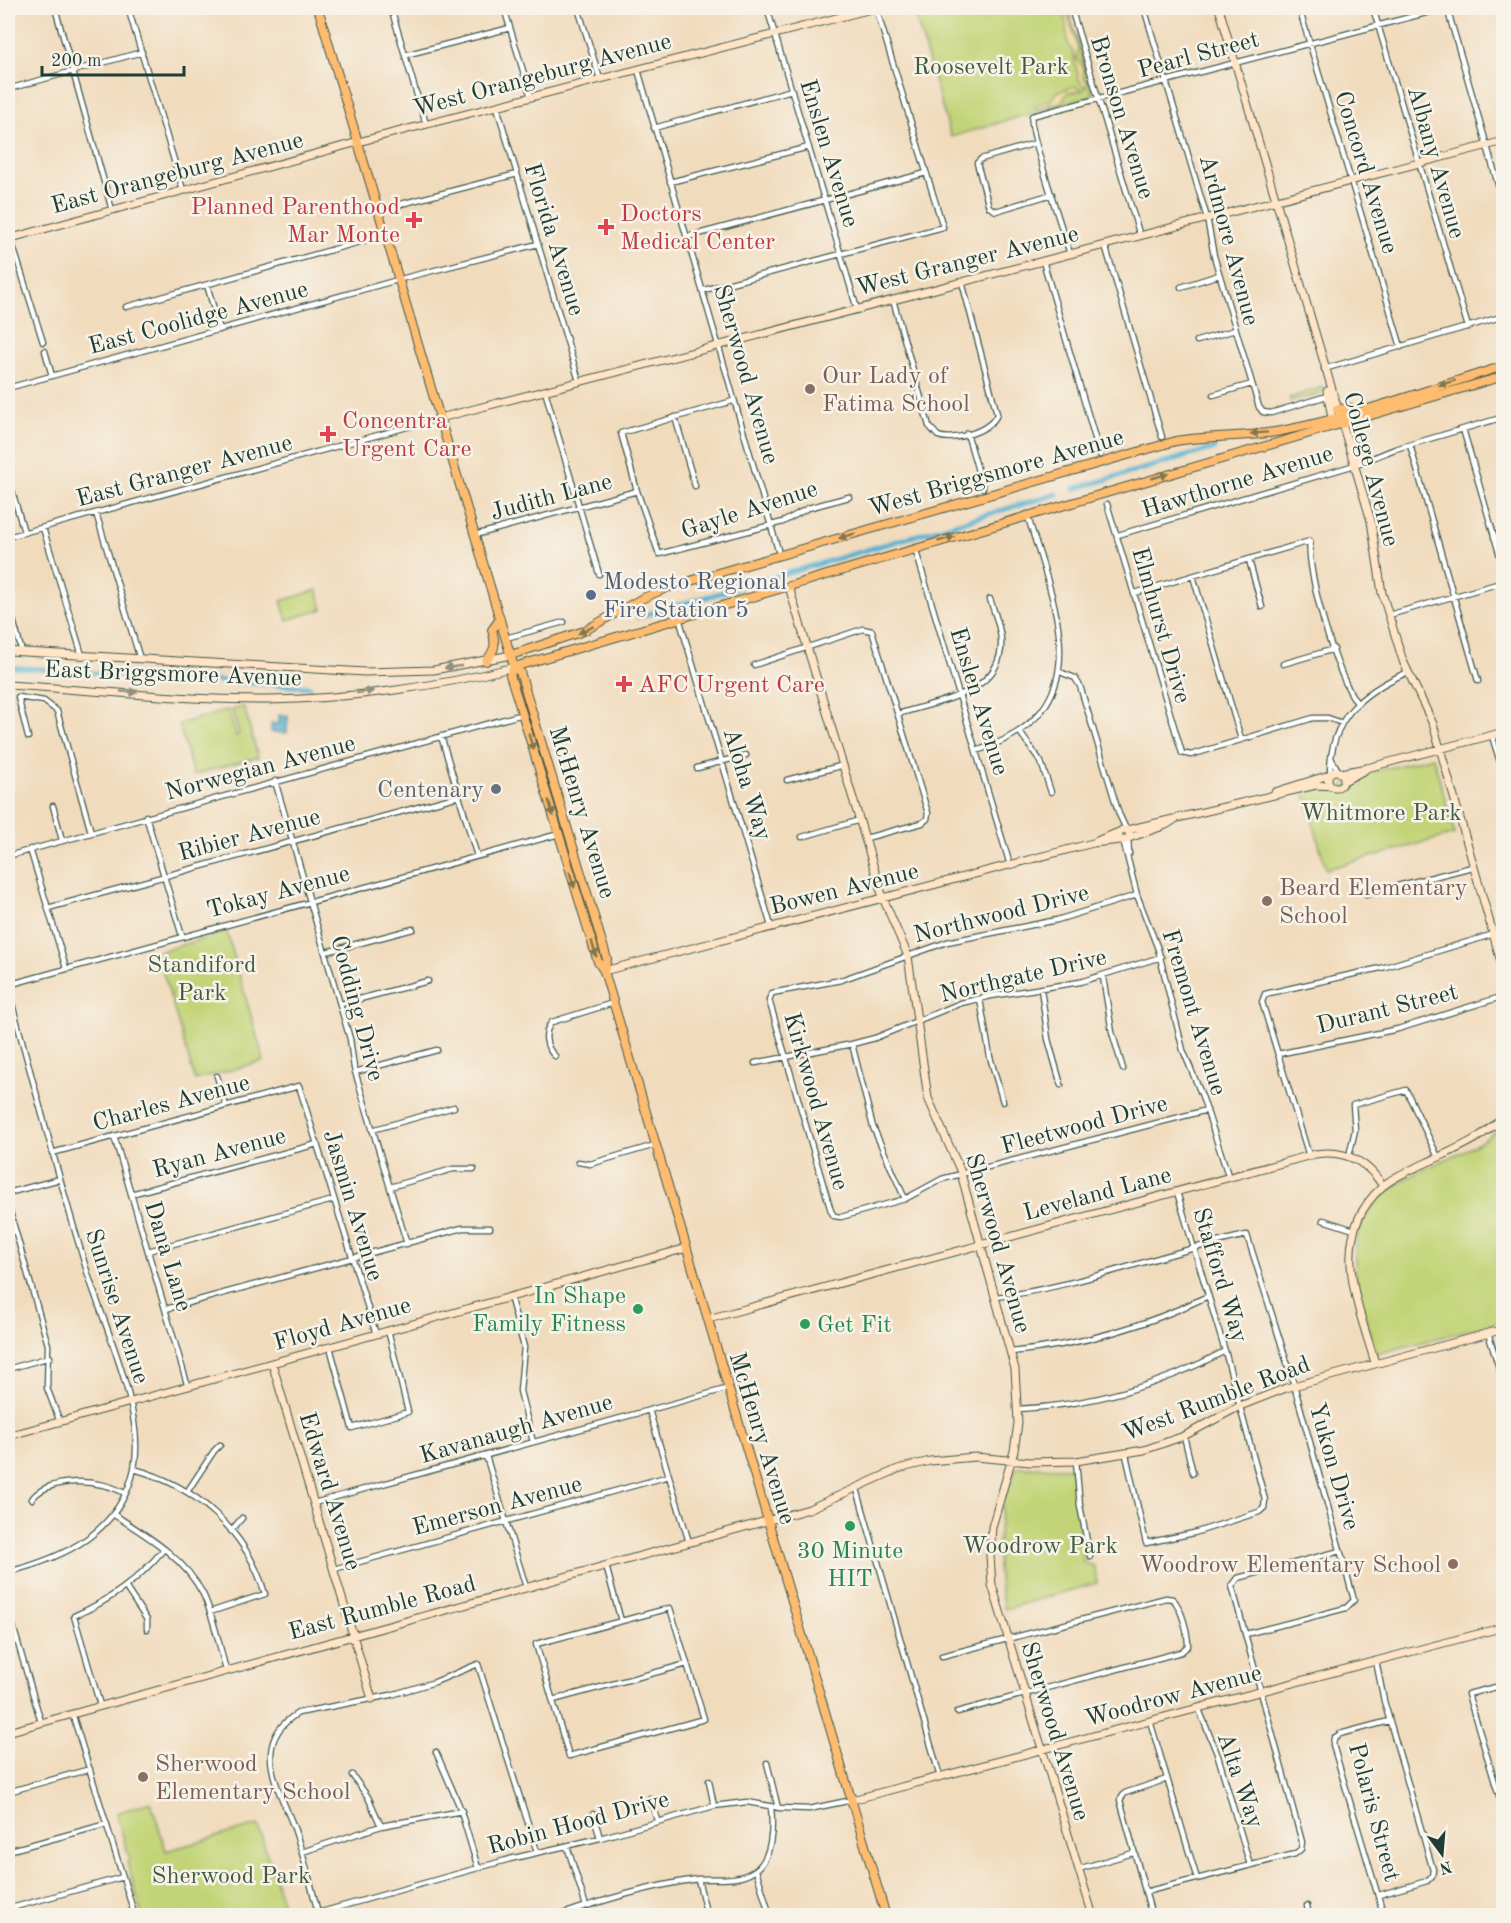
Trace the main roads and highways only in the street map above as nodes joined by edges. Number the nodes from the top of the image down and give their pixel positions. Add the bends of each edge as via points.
1 (318, 8) edge
2 (1503, 366) edge
3 (1503, 376) edge
4 (1340, 418) junction
5 (500, 619) junction
6 (511, 655) junction
7 (486, 661) road end
8 (514, 667) junction
9 (604, 971) junction
10 (886, 1916) edge

1 - 5 main road, McHenry Avenue
2 -> 4 main road, West Briggsmore Avenue
3 - 4 main road, West Briggsmore Avenue
4 -> 6 main road, West Briggsmore Avenue via 1280,432 1176,441 942,507 666,588 584,631
8 -> 4 main road, West Briggsmore Avenue
5 - 6 main road, McHenry Avenue
5 - 7 main road via 492,630 494,651
6 - 8 main road, McHenry Avenue
8 -> 9 main road, McHenry Avenue via 510,675
8 - 9 main road, McHenry Avenue via 520,672 607,959
9 - 10 main road, McHenry Avenue

